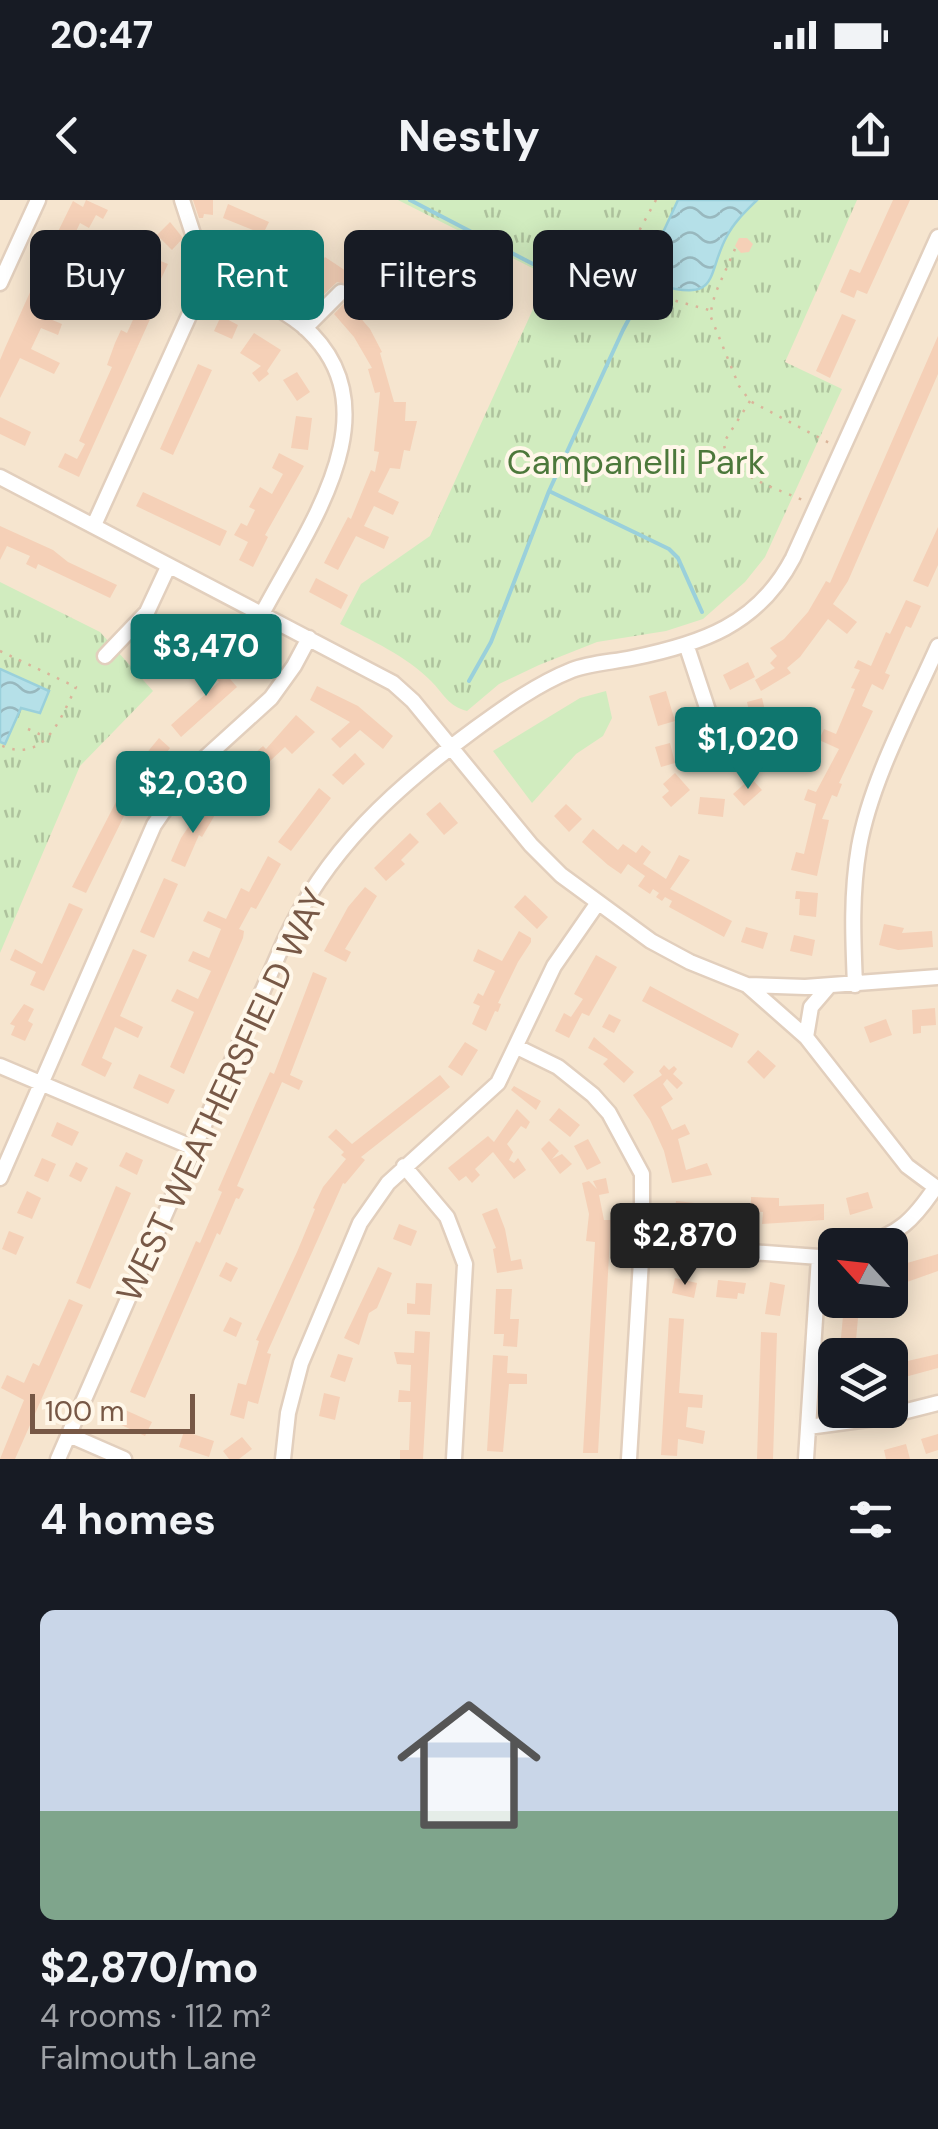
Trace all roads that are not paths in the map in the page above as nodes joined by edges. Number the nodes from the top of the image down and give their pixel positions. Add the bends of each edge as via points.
1 (38, 200) edge
2 (182, 200) edge
3 (192, 230) edge
4 (938, 237) edge
5 (0, 282) edge
6 (341, 292) dead end
7 (187, 320) edge
8 (293, 320) edge
9 (305, 328) junction
10 (0, 478) edge
11 (94, 525) junction
12 (168, 567) junction
13 (262, 614) junction
14 (309, 638) junction
15 (938, 646) edge
16 (687, 647) junction
17 (105, 656) dead end
18 (450, 747) junction
19 (720, 750) dead end
20 (597, 904) junction
21 (938, 977) edge
22 (747, 985) junction
23 (856, 985) junction
24 (829, 986) junction
25 (806, 1037) junction
26 (517, 1048) junction
27 (0, 1066) edge
28 (41, 1082) junction
29 (194, 1148) junction
30 (404, 1166) junction
31 (0, 1178) edge
32 (936, 1188) edge
33 (899, 1228) edge
34 (642, 1244) junction
35 (818, 1257) edge
36 (818, 1272) edge
37 (938, 1403) edge
38 (808, 1427) junction
39 (69, 1435) junction
40 (58, 1459) edge
41 (124, 1459) edge
42 (284, 1459) edge
43 (454, 1459) edge
44 (629, 1459) edge
45 (806, 1459) edge

1 - 5 street
2 - 3 street
4 - 16 street, WEST WEATHERSFIELD WAY via 787,570 754,608
6 - 9 street
7 - 11 street
8 - 9 street
9 - 13 street via 326,352 341,387 344,446
10 - 11 street
11 - 12 street
12 - 13 street
12 - 17 street via 146,612
13 - 14 street
14 - 18 street via 393,682
14 - 28 street via 270,698 206,757 154,825
15 - 23 street via 883,771 860,844 851,913
16 - 18 street, WEST WEATHERSFIELD WAY via 574,669 513,701
16 - 19 street
18 - 20 street via 531,845
18 - 29 street, WEST WEATHERSFIELD WAY via 374,810 320,878 293,923
20 - 22 street via 677,955
20 - 26 street via 554,966
21 - 23 street
22 - 24 street
22 - 25 street
23 - 24 street
24 - 25 street via 811,1006
25 - 32 street via 907,1166
26 - 30 street via 498,1082
26 - 34 street via 558,1066 609,1113 642,1174
27 - 28 street
28 - 29 street
28 - 31 street
29 - 39 street, WEST WEATHERSFIELD WAY
30 - 42 street via 372,1202 322,1312 292,1396
30 - 43 street via 447,1217 464,1264
32 - 33 street
34 - 35 street
34 - 44 street
36 - 38 street
37 - 38 street
38 - 45 street
39 - 40 street, WEST WEATHERSFIELD WAY
39 - 41 street

